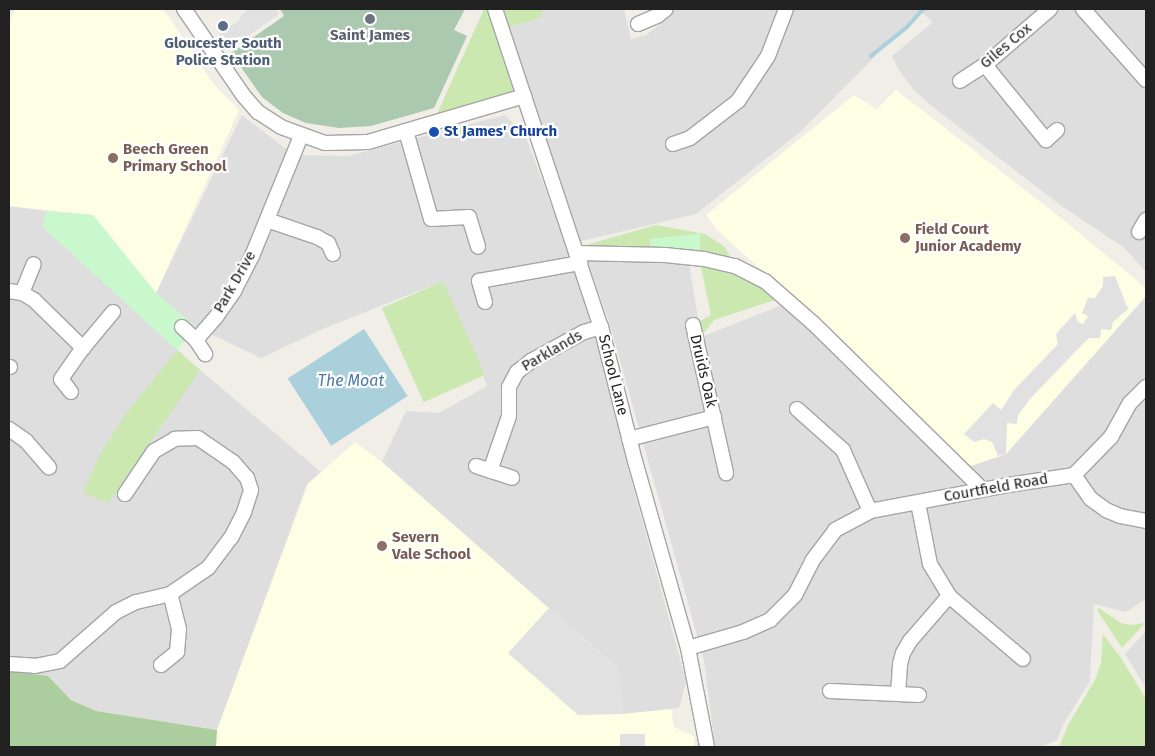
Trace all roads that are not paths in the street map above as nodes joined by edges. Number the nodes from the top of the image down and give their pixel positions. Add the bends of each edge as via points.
1 (184, 9) edge
2 (495, 9) edge
3 (666, 9) edge
4 (786, 9) edge
5 (1050, 9) edge
6 (1083, 9) edge
7 (638, 24) dead end
8 (985, 65) junction
9 (1146, 80) edge
10 (960, 81) dead end
11 (524, 96) junction
12 (1057, 130) dead end
13 (406, 131) junction
14 (301, 136) junction
15 (673, 144) dead end
16 (267, 220) junction
17 (478, 247) dead end
18 (333, 254) dead end
19 (578, 258) junction
20 (34, 264) dead end
21 (15, 292) edge
22 (485, 302) dead end
23 (113, 312) dead end
24 (693, 325) dead end
25 (182, 327) dead end
26 (601, 327) junction
27 (196, 340) junction
28 (83, 348) junction
29 (205, 354) dead end
30 (1146, 387) edge
31 (72, 392) dead end
32 (797, 409) dead end
33 (714, 416) junction
34 (9, 429) edge
35 (630, 440) junction
36 (476, 466) dead end
37 (49, 467) dead end
38 (490, 471) junction
39 (726, 473) dead end
40 (1074, 474) junction
41 (512, 478) dead end
42 (983, 490) junction
43 (125, 494) dead end
44 (918, 503) junction
45 (870, 511) junction
46 (1146, 521) edge
47 (170, 594) junction
48 (949, 596) junction
49 (688, 648) junction
50 (1023, 659) dead end
51 (9, 664) edge
52 (161, 665) dead end
53 (830, 691) dead end
54 (898, 694) junction
55 (919, 695) dead end
56 (707, 747) edge

1 - 14 street via 258,112
2 - 11 street, School Lane
3 - 7 street
4 - 15 street via 768,56 738,101 690,138
5 - 8 street, Giles Cox
6 - 9 street
8 - 10 street, Giles Cox
8 - 12 street via 1046,140
11 - 13 street
11 - 19 street, School Lane
13 - 14 street via 368,142 346,144 325,143
13 - 17 street via 431,219 469,216
14 - 16 street, Park Drive
16 - 18 street via 316,237 328,244
16 - 27 street, Park Drive via 234,291
19 - 22 street via 479,281
19 - 26 street, School Lane
19 - 42 street via 666,254 735,266 764,281 813,323
20 - 21 street
21 - 28 street via 34,300
23 - 28 street
24 - 33 street, Druids Oak
25 - 27 street
26 - 35 street, School Lane
26 - 38 street, Parklands via 584,332 516,372 509,387 509,416
27 - 29 street
28 - 31 street via 61,379
30 - 40 street via 1130,403 1111,437
32 - 45 street via 843,450
33 - 35 street, Druids Oak
33 - 39 street, Druids Oak
34 - 37 street via 26,441
35 - 49 street, School Lane
36 - 38 street
38 - 41 street
40 - 42 street, Courtfield Road
40 - 46 street via 1091,499 1106,510
42 - 44 street, Courtfield Road
43 - 47 street via 154,451 174,439 198,438 233,462 248,478 251,490 230,538 208,568
44 - 45 street, Courtfield Road
44 - 48 street via 930,564
45 - 49 street, Courtfield Road via 835,530 812,561 795,595 770,620 743,632
47 - 51 street via 136,602 116,612 60,661 35,666
47 - 52 street via 179,629 177,652
48 - 50 street
48 - 54 street via 903,653
49 - 56 street, School Lane
53 - 54 street
54 - 55 street

